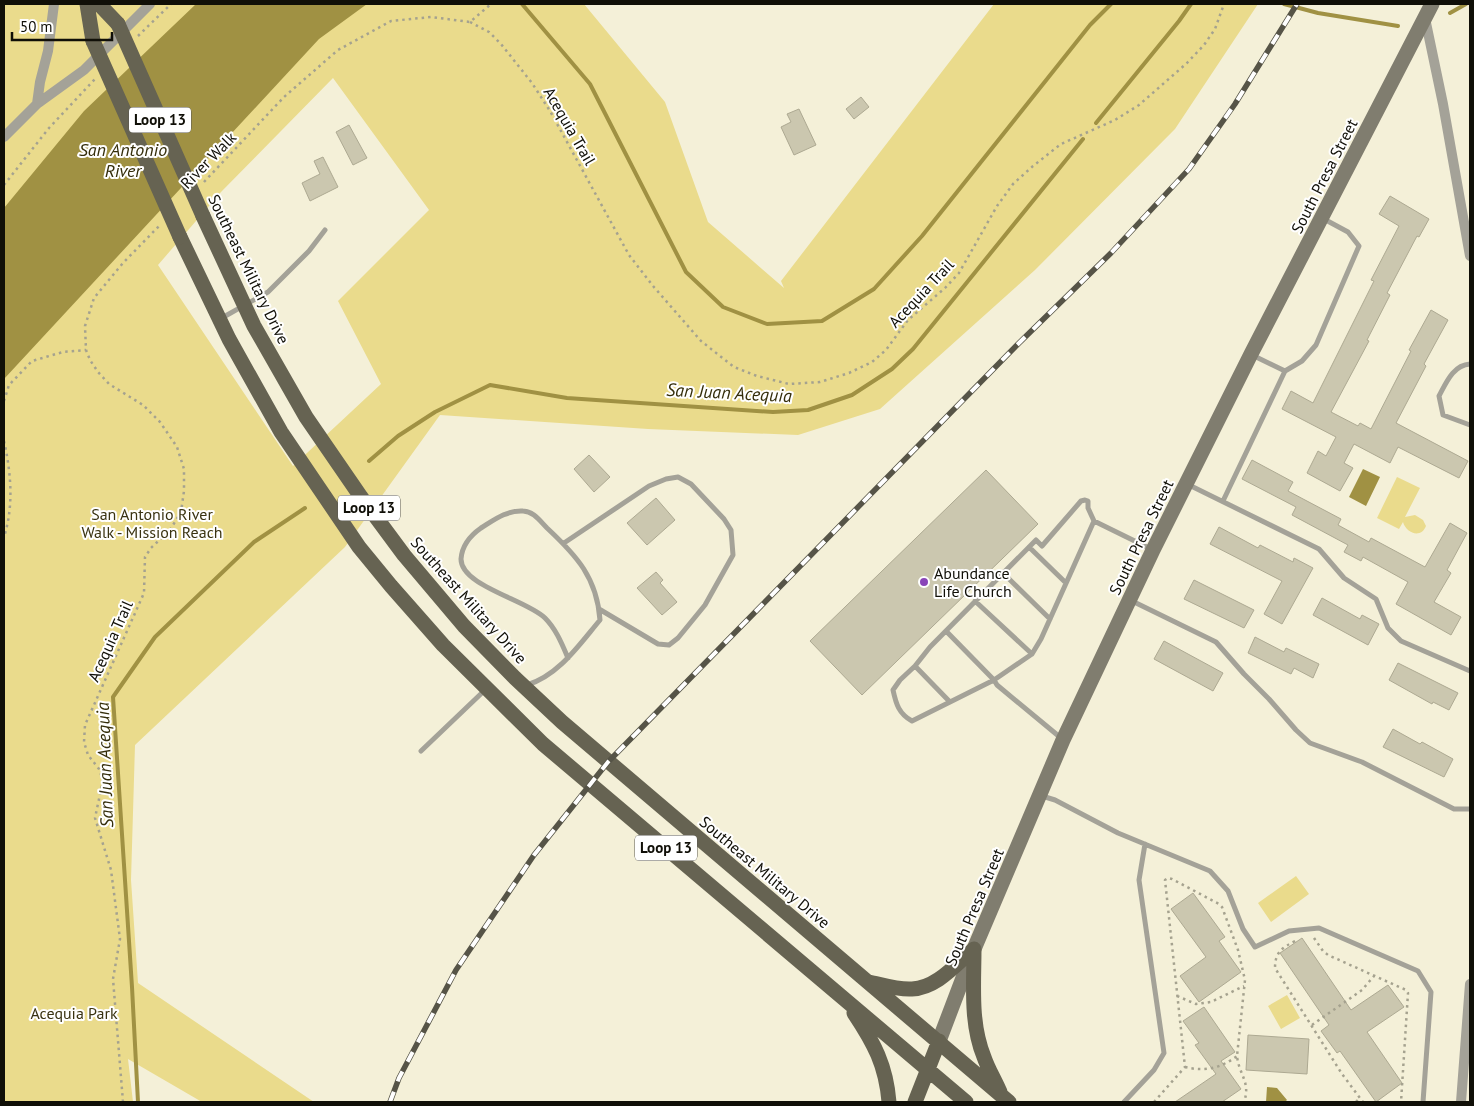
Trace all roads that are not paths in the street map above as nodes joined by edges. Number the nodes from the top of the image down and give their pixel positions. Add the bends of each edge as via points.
1 (54, 4) edge
2 (87, 4) edge
3 (99, 4) edge
4 (150, 4) edge
5 (1432, 4) edge
6 (1424, 18) junction
7 (37, 104) junction
8 (4, 137) edge
9 (1322, 218) junction
10 (326, 230) dead end
11 (1470, 256) edge
12 (245, 306) junction
13 (219, 320) junction
14 (1251, 354) junction
15 (1470, 364) edge
16 (1285, 372) junction
17 (1470, 425) edge
18 (1187, 484) junction
19 (1223, 501) junction
20 (1094, 521) junction
21 (564, 543) junction
22 (1029, 547) junction
23 (1153, 550) junction
24 (1003, 573) junction
25 (1066, 583) junction
26 (1129, 600) junction
27 (975, 601) junction
28 (599, 610) junction
29 (1050, 619) junction
30 (946, 631) junction
31 (1032, 654) junction
32 (568, 658) junction
33 (915, 666) junction
34 (1470, 671) edge
35 (994, 680) junction
36 (524, 686) junction
37 (487, 688) junction
38 (950, 702) junction
39 (505, 706) junction
40 (1063, 740) junction
41 (421, 751) dead end
42 (1040, 794) junction
43 (1470, 809) edge
44 (1145, 844) junction
45 (974, 949) junction
46 (868, 981) junction
47 (1470, 984) edge
48 (843, 997) junction
49 (939, 1041) junction
50 (928, 1069) junction
51 (1006, 1100) edge
52 (889, 1102) edge
53 (915, 1102) edge
54 (966, 1102) edge
55 (1124, 1102) edge
56 (1423, 1102) edge
57 (1461, 1102) edge

1 - 7 street
2 - 13 main road, Loop 13, bridge via 93,41
3 - 12 main road, Southeast Military Drive / Loop 13, bridge via 118,24
4 - 7 street via 84,70
5 - 6 main road, South Presa Street
6 - 9 main road, South Presa Street
6 - 11 street
7 - 8 street
9 - 14 main road, South Presa Street
9 - 16 lane via 1348,232 1359,246 1316,345 1302,361
10 - 12 lane via 268,292
12 - 13 lane
12 - 36 main road, Southeast Military Drive / Loop 13 via 306,417 361,497 404,555 464,626
13 - 37 main road, Loop 13 via 281,432 359,547 443,645
14 - 16 lane
14 - 18 main road, South Presa Street
15 - 17 lane via 1463,365 1449,377 1439,396 1443,415
16 - 19 lane
18 - 19 lane
18 - 23 main road, South Presa Street
19 - 34 lane via 1319,550 1344,578 1376,599 1388,628 1401,641
20 - 22 lane via 1088,501 1081,501 1042,546 1036,540
20 - 23 lane
20 - 25 lane
21 - 28 lane via 587,574
21 - 28 lane via 649,486 678,477 690,484 731,530 733,555 706,605 670,645 658,644
21 - 32 lane via 532,514 516,511 477,531 465,544 461,558 465,571 472,578 532,608 546,619
22 - 24 lane
22 - 25 lane
23 - 26 main road, South Presa Street
24 - 27 lane
24 - 29 lane
25 - 29 lane
26 - 40 main road, South Presa Street
26 - 43 lane via 1216,642 1310,743 1362,762 1454,809
27 - 30 lane
27 - 31 lane
28 - 32 lane via 600,620
29 - 31 lane
30 - 33 lane
30 - 35 lane
31 - 35 lane
32 - 36 lane via 542,681
33 - 38 lane
33 - 38 lane via 893,690 900,713 912,721
35 - 38 lane
35 - 40 lane
36 - 39 main road
36 - 46 main road, Southeast Military Drive / Loop 13 via 600,755
37 - 39 main road, Loop 13
37 - 41 lane
39 - 48 main road, Loop 13 via 543,744
40 - 42 main road, South Presa Street
42 - 44 lane
42 - 45 main road, South Presa Street
44 - 55 lane via 1139,880 1164,1053 1154,1070
44 - 56 lane via 1210,871 1228,891 1243,929 1255,947 1288,931 1319,928 1418,971 1431,992
45 - 46 main road via 938,980 926,986 897,988
45 - 49 main road, South Presa Street
45 - 51 main road via 974,1010 978,1035 983,1056
46 - 49 main road, Southeast Military Drive / Loop 13
47 - 57 street
48 - 50 main road, Loop 13
48 - 52 main road via 881,1061
49 - 50 main road, South Presa Street
49 - 51 main road, Southeast Military Drive / Loop 13
50 - 53 main road, South Presa Street
50 - 54 main road, Loop 13

